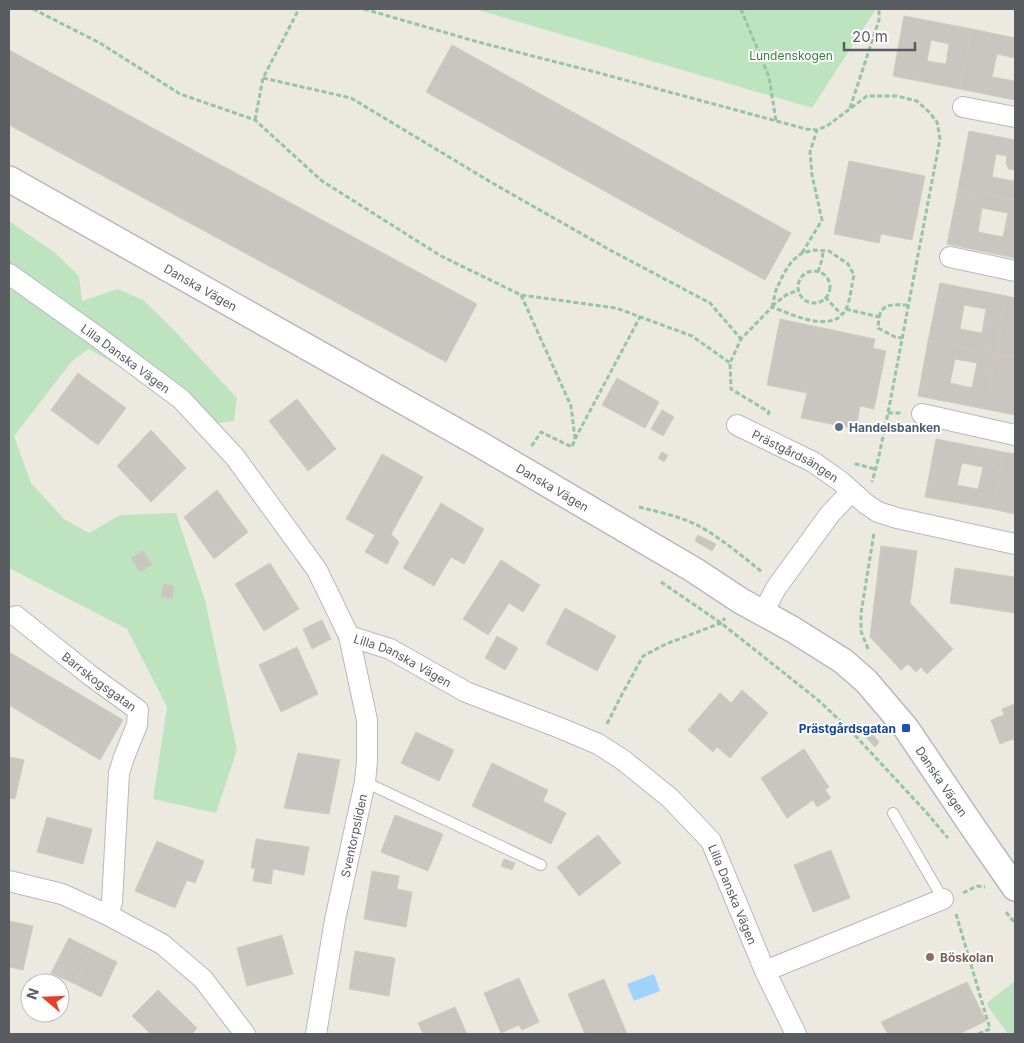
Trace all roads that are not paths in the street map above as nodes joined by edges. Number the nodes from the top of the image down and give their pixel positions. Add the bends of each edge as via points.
1 (962, 107) dead end
2 (1015, 117) edge
3 (9, 179) edge
4 (950, 257) dead end
5 (1015, 271) edge
6 (9, 274) edge
7 (922, 414) dead end
8 (737, 426) dead end
9 (1015, 435) edge
10 (865, 503) junction
11 (1015, 544) edge
12 (763, 613) junction
13 (16, 616) dead end
14 (349, 636) junction
15 (365, 782) junction
16 (893, 813) dead end
17 (541, 865) dead end
18 (9, 881) edge
19 (1015, 888) edge
20 (942, 899) joint
21 (108, 914) junction
22 (765, 971) junction
23 (245, 1034) edge
24 (316, 1034) edge
25 (796, 1034) edge

1 - 2 street
3 - 12 street, Danska Vägen via 481,445
4 - 5 street
6 - 14 street, Lilla Danska Vägen via 181,399 235,457 317,570
7 - 9 street
8 - 10 street, Prästgårdsängen via 813,462
10 - 11 street via 897,518
10 - 12 street via 830,514 776,588
12 - 19 street, Danska Vägen via 843,661 866,680 906,728
13 - 21 street, Barrskogsgatan via 138,710 137,725 119,774 112,902
14 - 15 street, Sventorpsliden via 367,720
14 - 22 street, Lilla Danska Vägen via 390,649 466,692 598,744 623,760 670,798 710,841
15 - 17 lane
15 - 24 street, Sventorpsliden via 335,920
16 - 20 lane
18 - 21 street via 62,894
20 - 22 street
21 - 23 street via 162,944 203,979
22 - 25 street, Lilla Danska Vägen

